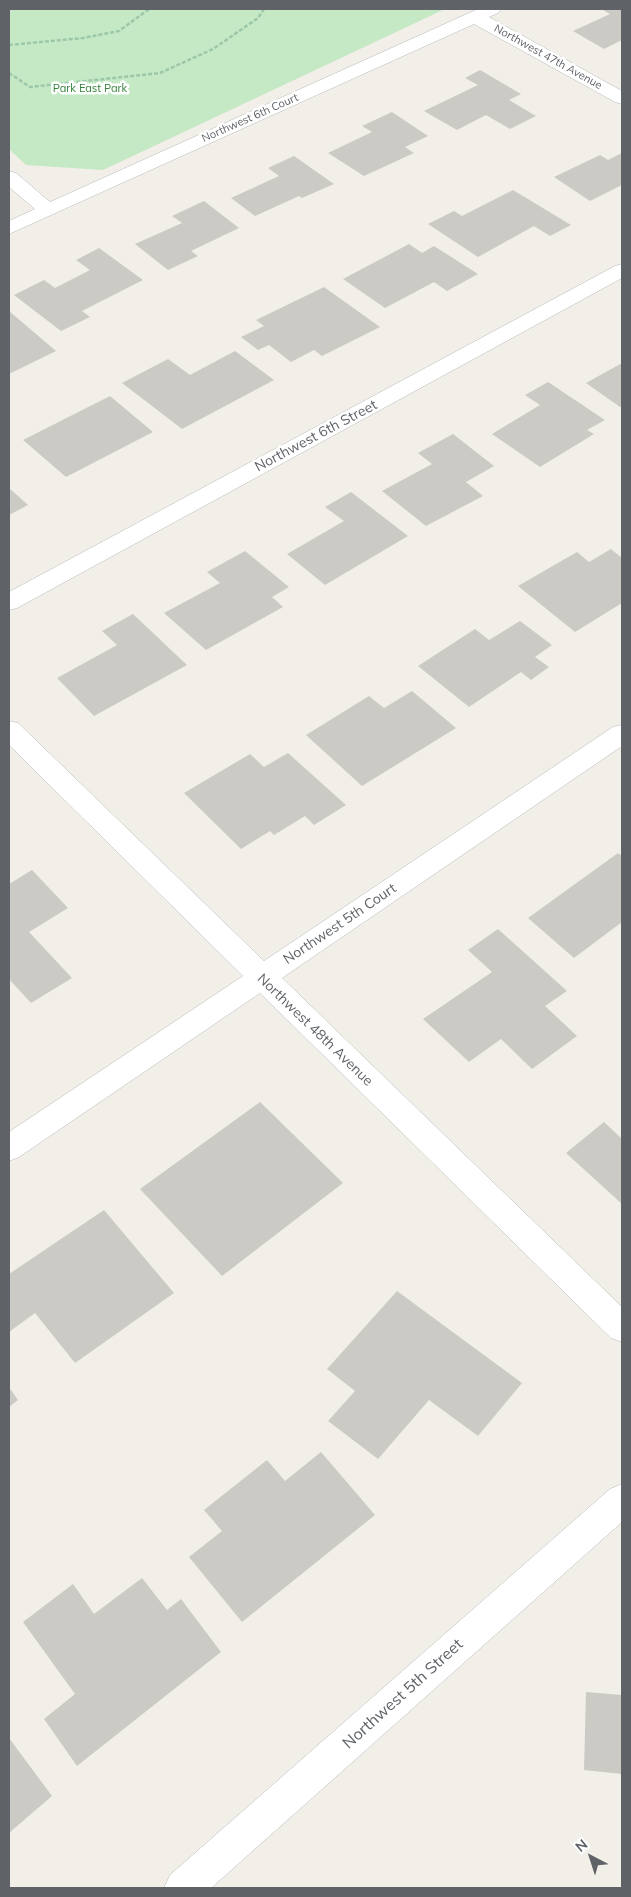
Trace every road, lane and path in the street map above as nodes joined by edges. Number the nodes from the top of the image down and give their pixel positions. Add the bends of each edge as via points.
1 (149, 9) edge
2 (264, 9) edge
3 (492, 9) edge
4 (475, 17) junction
5 (9, 45) edge
6 (9, 73) edge
7 (622, 98) edge
8 (9, 177) edge
9 (48, 210) junction
10 (9, 228) edge
11 (622, 270) edge
12 (9, 602) edge
13 (9, 730) edge
14 (622, 734) edge
15 (260, 977) junction
16 (9, 1148) edge
17 (622, 1328) edge
18 (622, 1500) edge
19 (183, 1888) edge

1 - 5 path via 119,30 83,38
2 - 6 path via 258,18 213,49 160,73 30,87
3 - 4 street, Northwest 6th Court
4 - 7 street, Northwest 47th Avenue
4 - 9 street, Northwest 6th Court
8 - 9 street
9 - 10 street, Northwest 6th Court
11 - 12 street, Northwest 6th Street
13 - 15 street, Northwest 48th Avenue
14 - 15 street, Northwest 5th Court
15 - 16 street, Northwest 5th Court
15 - 17 street, Northwest 48th Avenue
18 - 19 street, Northwest 5th Street

